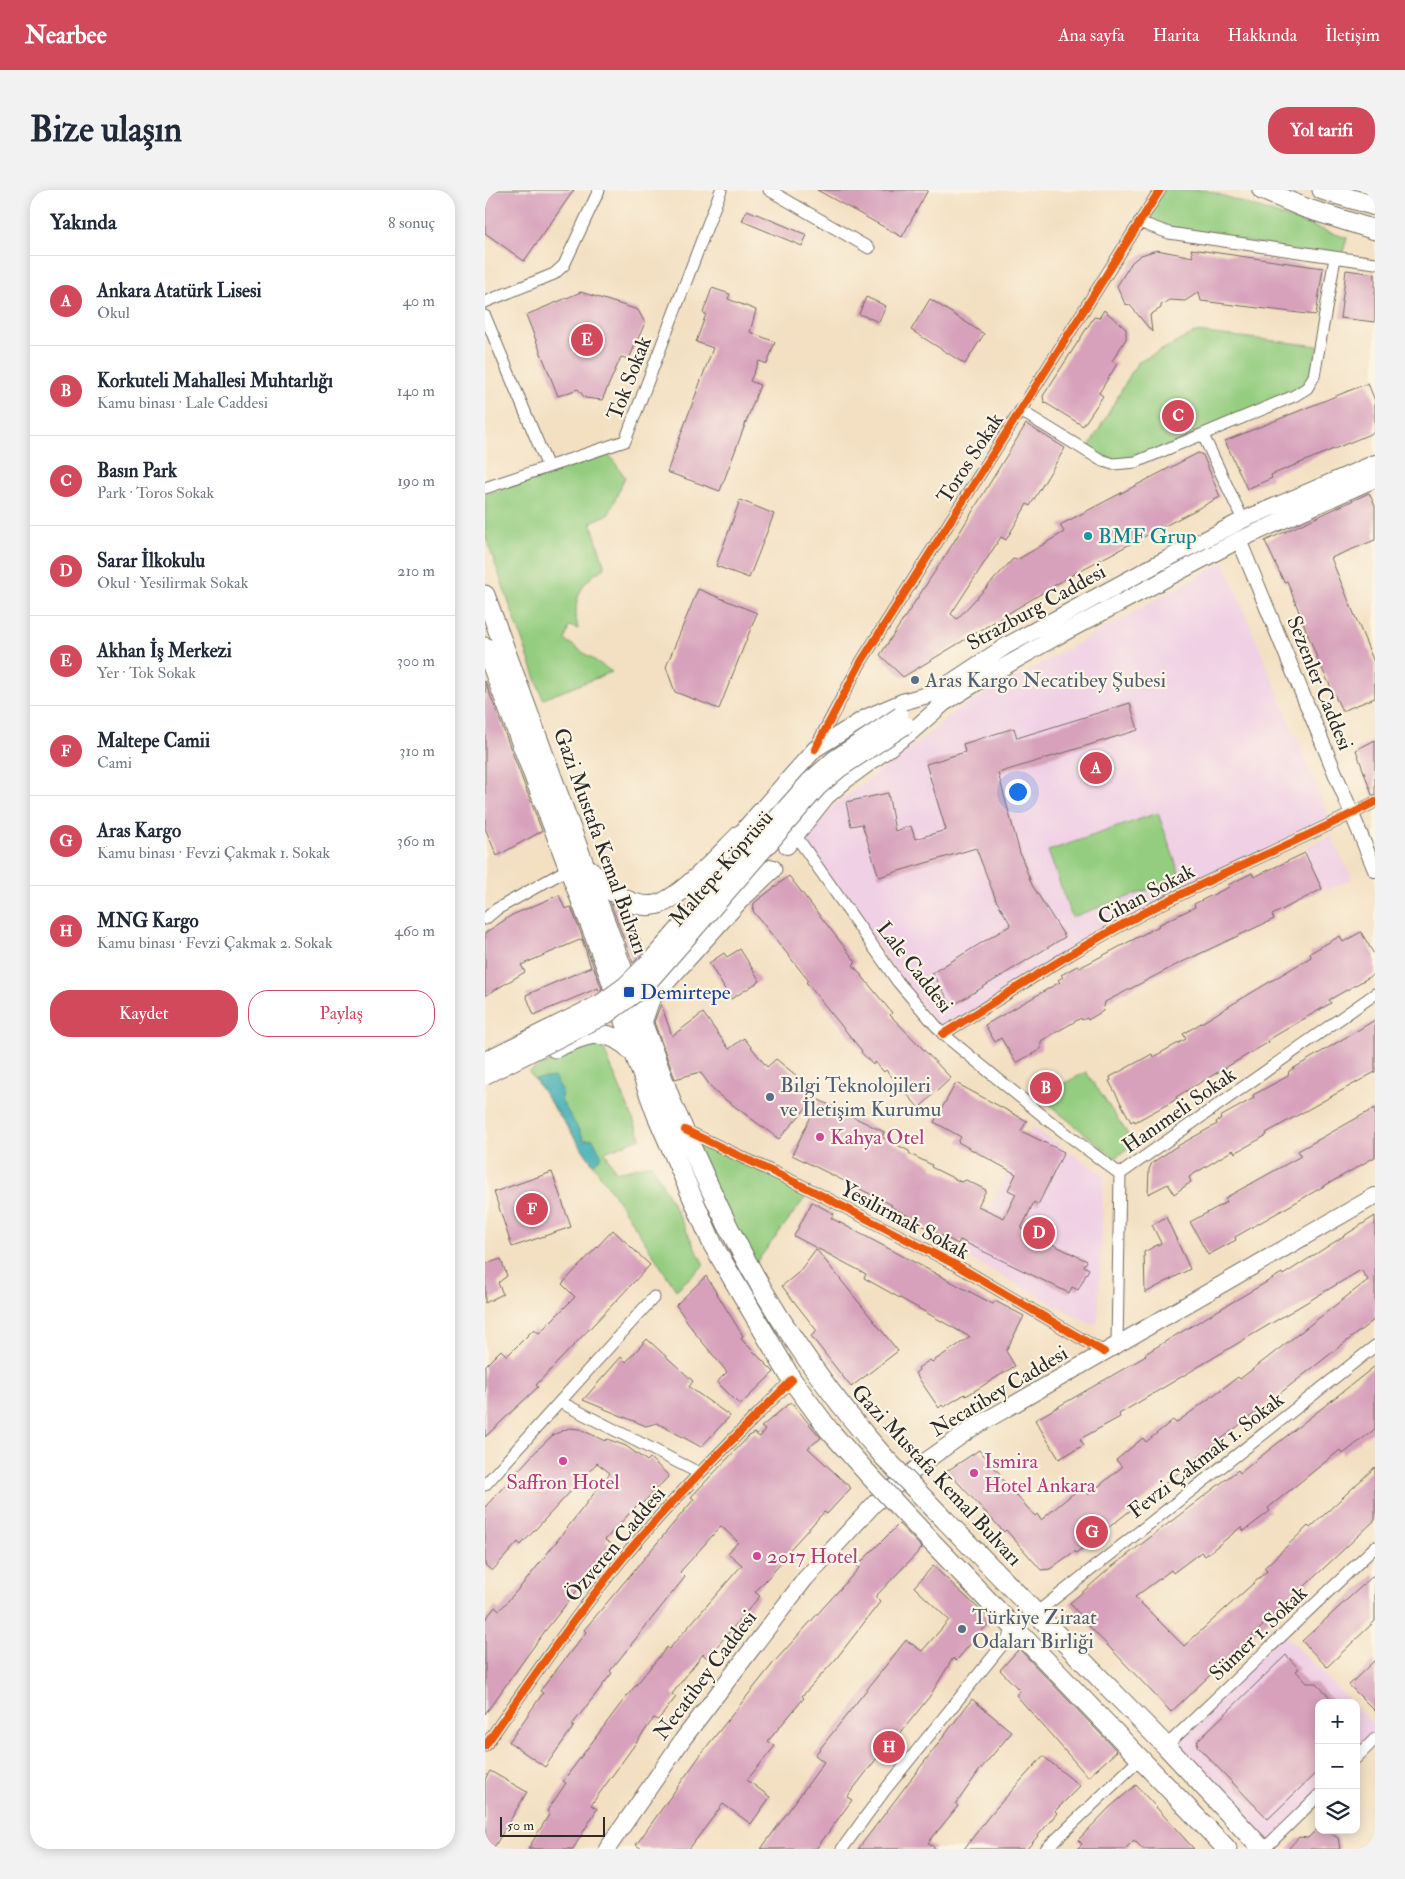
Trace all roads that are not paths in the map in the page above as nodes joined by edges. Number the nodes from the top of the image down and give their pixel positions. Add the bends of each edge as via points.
1 (599, 190) edge
2 (721, 190) edge
3 (769, 190) edge
4 (1159, 190) edge
5 (1262, 190) edge
6 (1322, 190) edge
7 (1366, 201) edge
8 (1375, 206) edge
9 (1139, 222) junction
10 (1375, 230) edge
11 (869, 248) dead end
12 (1335, 258) junction
13 (1375, 263) edge
14 (485, 302) edge
15 (485, 316) edge
16 (1021, 411) junction
17 (1203, 435) junction
18 (1375, 462) edge
19 (547, 467) junction
20 (1375, 478) edge
21 (485, 488) edge
22 (1243, 520) junction
23 (1239, 540) junction
24 (485, 595) edge
25 (485, 647) edge
26 (939, 698) junction
27 (904, 720) junction
28 (815, 748) junction
29 (1375, 802) edge
30 (1352, 814) junction
31 (744, 830) junction
32 (792, 841) junction
33 (576, 865) junction
34 (772, 869) junction
35 (1375, 870) edge
36 (485, 920) edge
37 (1375, 994) edge
38 (643, 1020) junction
39 (943, 1034) junction
40 (634, 1052) junction
41 (485, 1060) edge
42 (485, 1076) edge
43 (485, 1084) edge
44 (685, 1130) junction
45 (1121, 1174) junction
46 (1375, 1196) edge
47 (655, 1297) dead end
48 (1375, 1346) edge
49 (1110, 1349) junction
50 (792, 1380) junction
51 (560, 1402) junction
52 (699, 1473) junction
53 (485, 1485) edge
54 (1375, 1547) edge
55 (1036, 1613) junction
56 (1016, 1628) junction
57 (1375, 1739) edge
58 (485, 1746) edge
59 (1166, 1746) junction
60 (1360, 1754) edge
61 (1140, 1759) junction
62 (1315, 1799) edge
63 (607, 1849) edge
64 (842, 1849) edge
65 (1046, 1849) edge
66 (1227, 1849) edge
67 (1263, 1849) edge

1 - 14 street via 564,266 554,274
2 - 19 street, Tok Sokak via 625,441
3 - 11 street
4 - 9 street, Toros Sokak
5 - 10 main road via 1305,208
6 - 7 main road
7 - 8 main road
9 - 12 street via 1169,233
9 - 16 street, Toros Sokak
12 - 13 street
12 - 17 street, Toros Sokak via 1315,372 1307,388
15 - 19 street
16 - 17 street, Toros Sokak via 1086,452 1113,464 1136,462
16 - 28 street, Toros Sokak via 861,662
17 - 22 street
18 - 22 main road, Strazburg Caddesi
19 - 21 street, Tok Sokak
20 - 23 main road, Strazburg Caddesi
22 - 26 main road, Strazburg Caddesi via 1022,637
23 - 26 main road, Strazburg Caddesi
23 - 30 street, Sezenler Caddesi
24 - 33 main road, Gazi Mustafa Kemal Bulvarı
25 - 33 main road, Gazi Mustafa Kemal Bulvarı
26 - 27 main road
26 - 28 main road, Strazburg Caddesi via 902,702 867,717
26 - 32 main road, Strazburg Caddesi via 911,732 826,797
27 - 41 main road, Maltepe Köprüsü, bridge via 834,759 809,781 655,956 625,985 600,1003
27 - 42 main road, Maltepe Köprüsü, bridge via 817,788 645,987 607,1015
28 - 31 main road, Strazburg Caddesi
29 - 30 street, Cihan Sokak
30 - 35 street, Sezenler Caddesi
30 - 39 street, Cihan Sokak via 1141,915 1076,951
31 - 32 main road via 761,821 777,825
31 - 33 main road via 686,886 658,904 626,899
31 - 34 main road via 738,848 744,862 757,870
32 - 34 main road via 783,860
32 - 39 street, Lale Caddesi via 898,982
33 - 36 street via 497,909
33 - 38 main road, Gazi Mustafa Kemal Bulvarı
33 - 40 main road, Gazi Mustafa Kemal Bulvarı
34 - 38 main road via 650,999
37 - 45 street, Hanımeli Sokak
38 - 44 main road, Gazi Mustafa Kemal Bulvarı via 673,1106
39 - 45 street, Lale Caddesi via 1047,1120
40 - 43 main road via 622,1040 609,1034 591,1034 519,1064
40 - 50 main road, Gazi Mustafa Kemal Bulvarı via 656,1113 713,1245
44 - 49 street, Yesilirmak Sokak via 811,1190
44 - 55 main road, Gazi Mustafa Kemal Bulvarı, bridge via 731,1232 811,1366 848,1416 885,1458
45 - 49 street, Hanımeli Sokak
46 - 49 main road, Necatibey Caddesi
47 - 51 street
48 - 55 street, Fevzi Çakmak 1. Sokak
49 - 63 main road, Necatibey Caddesi via 950,1443 875,1503 805,1579 683,1739
50 - 52 street, Özveren Caddesi
50 - 56 main road, Gazi Mustafa Kemal Bulvarı, bridge via 829,1430 868,1474
51 - 52 street
51 - 53 street
52 - 58 street, Özveren Caddesi via 622,1559
54 - 59 street, Sümer 1. Sokak
55 - 59 main road, Gazi Mustafa Kemal Bulvarı
56 - 61 main road, Gazi Mustafa Kemal Bulvarı
56 - 64 street via 885,1790
57 - 60 street
59 - 67 main road, Gazi Mustafa Kemal Bulvarı
61 - 65 street
61 - 66 main road, Gazi Mustafa Kemal Bulvarı
62 - 67 street

